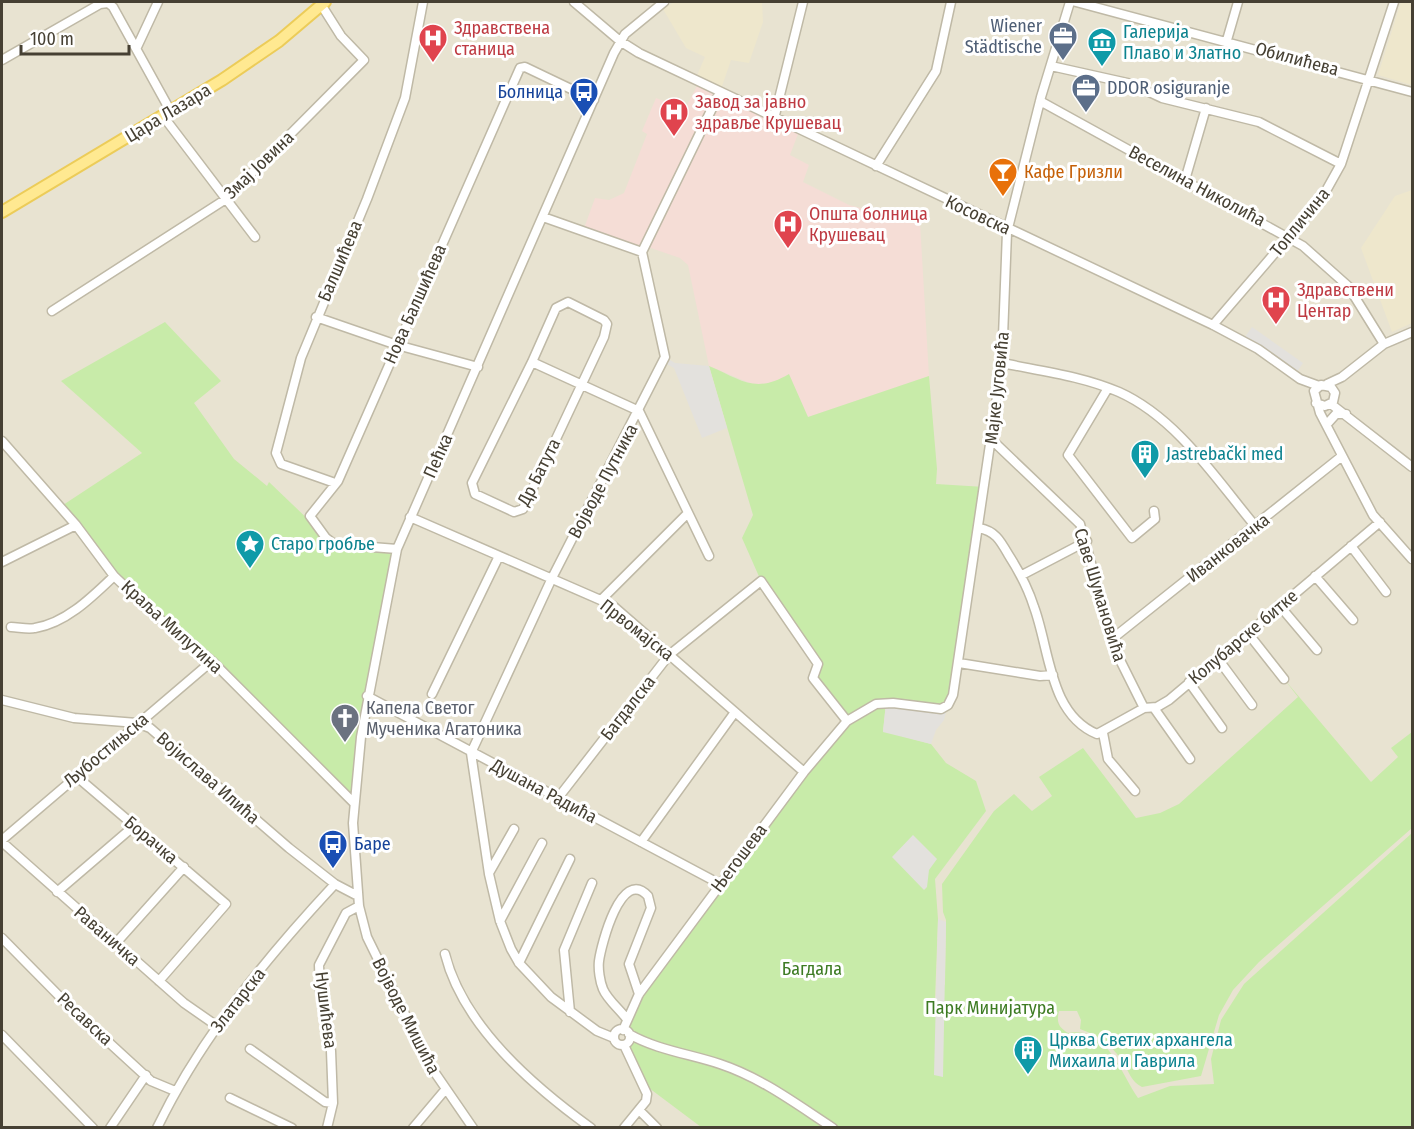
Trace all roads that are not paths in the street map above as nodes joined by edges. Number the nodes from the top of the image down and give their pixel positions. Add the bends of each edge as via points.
1 (158, 2) edge
2 (423, 2) edge
3 (574, 2) edge
4 (664, 2) edge
5 (803, 2) edge
6 (951, 2) edge
7 (1070, 2) edge
8 (1076, 2) edge
9 (1238, 2) edge
10 (1394, 2) edge
11 (324, 4) edge
12 (1227, 40) junction
13 (620, 41) junction
14 (137, 47) junction
15 (2, 60) edge
16 (1051, 66) junction
17 (1368, 79) junction
18 (720, 92) junction
19 (1413, 92) edge
20 (594, 100) junction
21 (1040, 101) junction
22 (1206, 108) junction
23 (167, 114) junction
24 (774, 119) junction
25 (1341, 164) junction
26 (876, 166) junction
27 (1185, 180) junction
28 (226, 199) junction
29 (2, 212) edge
30 (543, 217) junction
31 (1008, 228) junction
32 (255, 237) dead end
33 (1290, 237) junction
34 (642, 252) junction
35 (52, 311) dead end
36 (316, 317) junction
37 (1213, 325) junction
38 (1413, 332) edge
39 (1384, 344) junction
40 (397, 345) junction
41 (532, 362) junction
42 (1002, 363) junction
43 (478, 367) junction
44 (1342, 377) junction
45 (1300, 379) junction
46 (1323, 385) junction
47 (581, 386) junction
48 (1108, 388) junction
49 (1315, 400) junction
50 (1332, 400) junction
51 (639, 411) junction
52 (1344, 412) junction
53 (1327, 425) junction
54 (2, 441) edge
55 (993, 441) junction
56 (1342, 456) junction
57 (1413, 467) edge
58 (335, 483) junction
59 (1154, 511) dead end
60 (688, 513) junction
61 (410, 517) junction
62 (1380, 522) junction
63 (76, 525) junction
64 (1256, 526) junction
65 (979, 528) junction
66 (1087, 541) junction
67 (1351, 546) junction
68 (397, 549) junction
69 (500, 556) junction
70 (709, 556) dead end
71 (1413, 559) edge
72 (2, 562) edge
73 (1022, 574) junction
74 (114, 576) junction
75 (1315, 576) junction
76 (552, 578) junction
77 (1386, 592) dead end
78 (601, 600) junction
79 (1279, 605) junction
80 (1353, 620) dead end
81 (11, 627) dead end
82 (1247, 632) junction
83 (1112, 639) junction
84 (1317, 650) dead end
85 (669, 655) junction
86 (1218, 658) junction
87 (212, 661) junction
88 (959, 663) junction
89 (1053, 675) junction
90 (1284, 679) dead end
91 (1189, 682) junction
92 (432, 694) dead end
93 (367, 696) junction
94 (2, 700) edge
95 (876, 704) joint
96 (1252, 705) dead end
97 (1144, 708) junction
98 (1154, 708) junction
99 (735, 712) junction
100 (847, 721) junction
101 (137, 723) junction
102 (1222, 728) dead end
103 (1100, 734) junction
104 (471, 753) junction
105 (1190, 759) dead end
106 (804, 772) junction
107 (76, 776) junction
108 (1135, 791) dead end
109 (558, 798) junction
110 (354, 803) junction
111 (134, 826) junction
112 (514, 829) dead end
113 (2, 841) edge
114 (641, 842) junction
115 (542, 843) dead end
116 (570, 859) dead end
117 (184, 867) junction
118 (489, 874) junction
119 (592, 883) dead end
120 (335, 884) junction
121 (720, 884) junction
122 (57, 892) junction
123 (358, 896) junction
124 (359, 906) junction
125 (500, 921) junction
126 (2, 939) edge
127 (116, 943) junction
128 (445, 954) dead end
129 (519, 963) junction
130 (159, 981) junction
131 (639, 994) junction
132 (570, 1012) junction
133 (626, 1018) junction
134 (217, 1026) junction
135 (626, 1032) junction
136 (2, 1035) edge
137 (614, 1038) junction
138 (624, 1045) junction
139 (250, 1049) dead end
140 (146, 1075) junction
141 (445, 1090) junction
142 (175, 1091) junction
143 (230, 1098) dead end
144 (333, 1103) junction
145 (639, 1110) junction
146 (93, 1128) edge
147 (110, 1128) edge
148 (157, 1128) edge
149 (292, 1128) edge
150 (327, 1128) edge
151 (413, 1128) edge
152 (473, 1128) edge
153 (591, 1128) edge
154 (624, 1128) edge
155 (657, 1128) edge
156 (833, 1128) edge

1 - 14 street
2 - 36 street, Балшићева via 405,98
3 - 13 street, Косовска
4 - 13 street
5 - 24 street
6 - 26 street via 936,71
7 - 16 street, Мајке Југовића
8 - 12 street, Обилићева
9 - 12 street
10 - 17 street, Топличина
11 - 23 main road, Цара Лазара via 279,41
11 - 28 street, Змај Јовина via 341,36 364,60
12 - 17 street, Обилићева
13 - 18 street, Косовска
13 - 20 street, Пећка
14 - 15 street via 108,3
14 - 23 street
16 - 21 street, Мајке Југовића
16 - 22 street via 1132,84 1162,98
17 - 19 street, Обилићева
17 - 25 street, Топличина
18 - 24 street, Косовска
18 - 34 street
20 - 30 street, Пећка
20 - 40 street, Нова Балшићева via 520,68
21 - 27 street, Веселина Николића
21 - 31 street, Мајке Југовића
22 - 25 street via 1259,122
22 - 27 street
23 - 28 street
23 - 29 main road, Цара Лазара
24 - 26 street, Косовска
25 - 33 street, Топличина via 1322,198
26 - 31 street, Косовска
27 - 33 street, Веселина Николића
28 - 32 street
28 - 35 street, Змај Јовина
30 - 34 street
30 - 43 street, Пећка
31 - 37 street, Косовска
31 - 42 street, Мајке Југовића
33 - 37 street, Топличина
33 - 39 street, Веселина Николића via 1348,286
34 - 51 street, Војводе Путника via 665,357
36 - 40 street
36 - 58 street, Балшићева via 301,358 276,457 281,464
37 - 45 street, Косовска via 1258,349
38 - 39 street
39 - 44 street
40 - 43 street
40 - 58 street, Нова Балшићева
41 - 47 street
41 - 47 street, Др Батута via 556,308 568,302 585,309 607,324 601,348
41 - 47 street, Др Батута via 472,483 475,494 514,512 523,509
42 - 48 street
42 - 55 street, Мајке Југовића
43 - 61 street, Пећка
44 - 46 street
44 - 50 street
45 - 46 street, Косовска
45 - 49 street, Косовска
46 - 49 street
46 - 50 street, Косовска
47 - 51 street
48 - 59 street via 1068,455 1132,538 1155,519
48 - 64 street via 1168,424
49 - 50 street, Косовска
49 - 53 street
50 - 52 street, Косовска
50 - 53 street
51 - 60 street
51 - 76 street, Војводе Путника
52 - 53 street via 1336,414
52 - 57 street, Косовска
53 - 56 street
54 - 63 street, Краља Милутина
55 - 65 street, Мајке Југовића
55 - 66 street, Саве Шумановића via 1077,520
56 - 62 street
56 - 64 street, Иванковачка
58 - 68 street, Нова Балшићева via 310,516 326,538 334,544
60 - 70 street
60 - 78 street
61 - 68 street, Пећка
61 - 69 street, Првомајска
62 - 67 street, Колубарске битке
62 - 71 street
63 - 72 street
63 - 74 street, Краља Милутина
64 - 83 street, Иванковачка
65 - 73 street via 991,530
65 - 88 street, Мајке Југовића
66 - 73 street
66 - 83 street, Саве Шумановића
67 - 75 street, Колубарске битке
67 - 77 street
68 - 93 street, Пећка
69 - 76 street, Првомајска
69 - 92 street
73 - 89 street
74 - 81 street via 89,600 56,621 34,629
74 - 87 street, Краља Милутина
75 - 79 street, Колубарске битке
75 - 80 street
76 - 78 street, Првомајска
76 - 104 street, Војводе Путника
78 - 85 street, Првомајска
79 - 82 street, Колубарске битке
79 - 84 street
82 - 86 street, Колубарске битке
82 - 90 street
83 - 97 street, Саве Шумановића
85 - 99 street, Првомајска
85 - 100 street, Багдалска via 761,581 818,664 813,678
85 - 109 street, Багдалска
86 - 91 street, Колубарске битке
86 - 96 street
87 - 101 street, Љубостињска
87 - 110 street, Краља Милутина
88 - 89 street
88 - 95 street, Мајке Југовића via 953,695 941,709
89 - 103 street via 1069,713 1078,723
91 - 98 street, Колубарске битке
91 - 102 street
93 - 104 street, Душана Радића
93 - 110 street, Пећка
94 - 101 street, Војислава Илића via 74,718
95 - 100 street, Његошева
97 - 98 street
97 - 103 street
98 - 105 street
99 - 106 street, Првомајска
99 - 114 street
100 - 106 street, Његошева
101 - 107 street, Љубостињска
101 - 120 street, Војислава Илића via 150,728
103 - 108 street via 1108,759
104 - 109 street, Душана Радића
104 - 118 street
106 - 121 street, Његошева
107 - 111 street, Борачка
107 - 113 street, Љубостињска
109 - 114 street, Душана Радића
110 - 123 street, Пећка
111 - 117 street, Борачка
111 - 122 street
112 - 118 street
113 - 122 street, Раваничка
114 - 121 street, Душана Радића
115 - 125 street
116 - 129 street
117 - 127 street
117 - 130 street, Борачка via 226,904
118 - 125 street
119 - 132 street via 564,950
120 - 123 street, Војислава Илића
120 - 134 street, Златарска via 297,924
121 - 131 street, Његошева
122 - 127 street, Раваничка
123 - 124 street, Војводе Мишића
124 - 141 street, Војводе Мишића via 372,950
124 - 144 street, Нушићева via 346,913 319,965 321,1002 331,1040
125 - 129 street
126 - 140 street, Ресавска
127 - 130 street, Раваничка
128 - 153 street via 466,1004 522,1073
129 - 132 street
130 - 134 street, Раваничка
131 - 133 street, Његошева
131 - 133 street via 629,964 651,902 644,892 629,892 606,926 598,964 603,990
132 - 137 street
133 - 135 street, Његошева
134 - 142 street, Златарска
135 - 137 street via 616,1032
135 - 138 street via 629,1039
135 - 156 street via 646,1044 722,1064 778,1090
136 - 146 street
137 - 138 street via 617,1044
138 - 145 street via 647,1094
139 - 144 street via 325,1102
140 - 142 street, Ресавска
140 - 147 street
141 - 151 street
141 - 152 street, Војводе Мишића
142 - 148 street, Златарска
143 - 149 street
144 - 150 street, Нушићева
145 - 154 street
145 - 155 street

